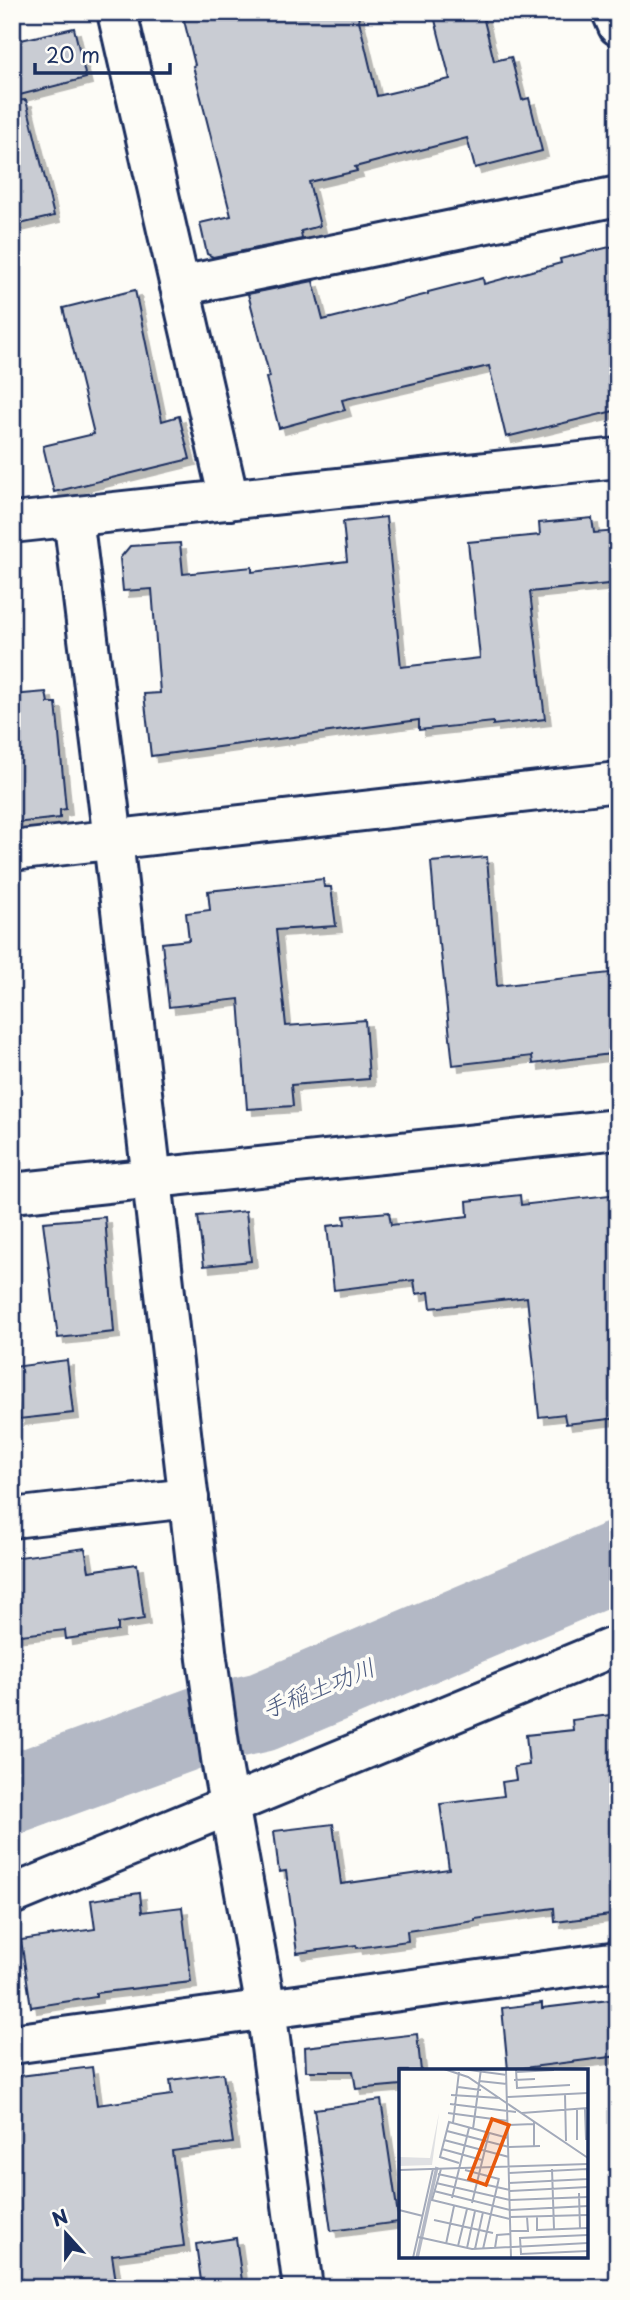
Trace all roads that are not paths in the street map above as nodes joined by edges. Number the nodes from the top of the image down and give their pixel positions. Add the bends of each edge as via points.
1 (117, 12) edge
2 (612, 12) edge
3 (618, 26) edge
4 (618, 196) edge
5 (180, 286) junction
6 (618, 458) edge
7 (229, 500) junction
8 (73, 517) junction
9 (12, 523) edge
10 (618, 782) edge
11 (113, 840) junction
12 (12, 851) edge
13 (618, 1129) edge
14 (152, 1178) junction
15 (12, 1193) edge
16 (188, 1497) junction
17 (12, 1518) edge
18 (618, 1645) edge
19 (230, 1805) junction
20 (12, 1895) edge
21 (618, 1961) edge
22 (267, 2009) junction
23 (12, 2044) edge
24 (303, 2288) edge

1 - 5 street
2 - 3 street
4 - 5 street
5 - 7 street
6 - 7 street
7 - 8 street
8 - 9 street
8 - 11 street
10 - 11 street
11 - 12 street
11 - 14 street
13 - 14 street
14 - 15 street
14 - 16 street
16 - 17 street
16 - 19 street
18 - 19 street
19 - 20 street
19 - 22 street
21 - 22 street
22 - 23 street
22 - 24 street

